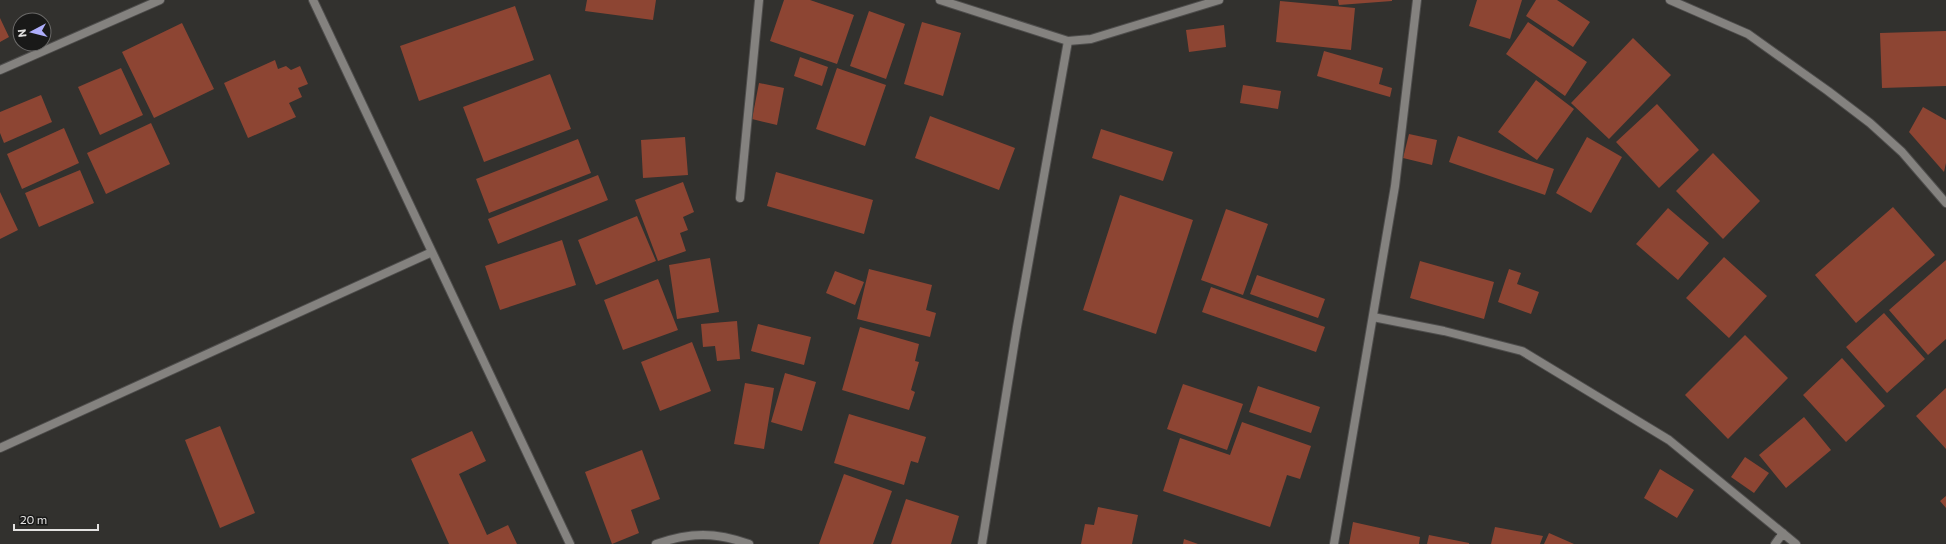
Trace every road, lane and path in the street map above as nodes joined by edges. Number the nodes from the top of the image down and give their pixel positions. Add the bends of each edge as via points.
1 (160, 0) edge
2 (313, 0) edge
3 (759, 0) edge
4 (940, 0) edge
5 (1219, 0) edge
6 (1418, 0) edge
7 (1670, 0) edge
8 (1068, 41) junction
9 (0, 70) edge
10 (740, 198) dead end
11 (1945, 200) edge
12 (432, 252) junction
13 (1373, 317) junction
14 (0, 448) edge
15 (1783, 534) junction
16 (570, 544) edge
17 (656, 544) edge
18 (749, 544) edge
19 (982, 544) edge
20 (1334, 544) edge
21 (1775, 544) edge
22 (1796, 544) edge

1 - 9 street
2 - 12 street
3 - 10 street
4 - 8 street
5 - 8 street via 1091,39
6 - 13 street via 1395,186
7 - 11 street via 1748,34 1828,92 1870,123 1902,152
8 - 19 street
12 - 14 street
12 - 16 street
13 - 15 street via 1444,331 1522,351 1669,440
13 - 20 street
15 - 21 street
15 - 22 street
17 - 18 street via 685,536 706,534 726,536

